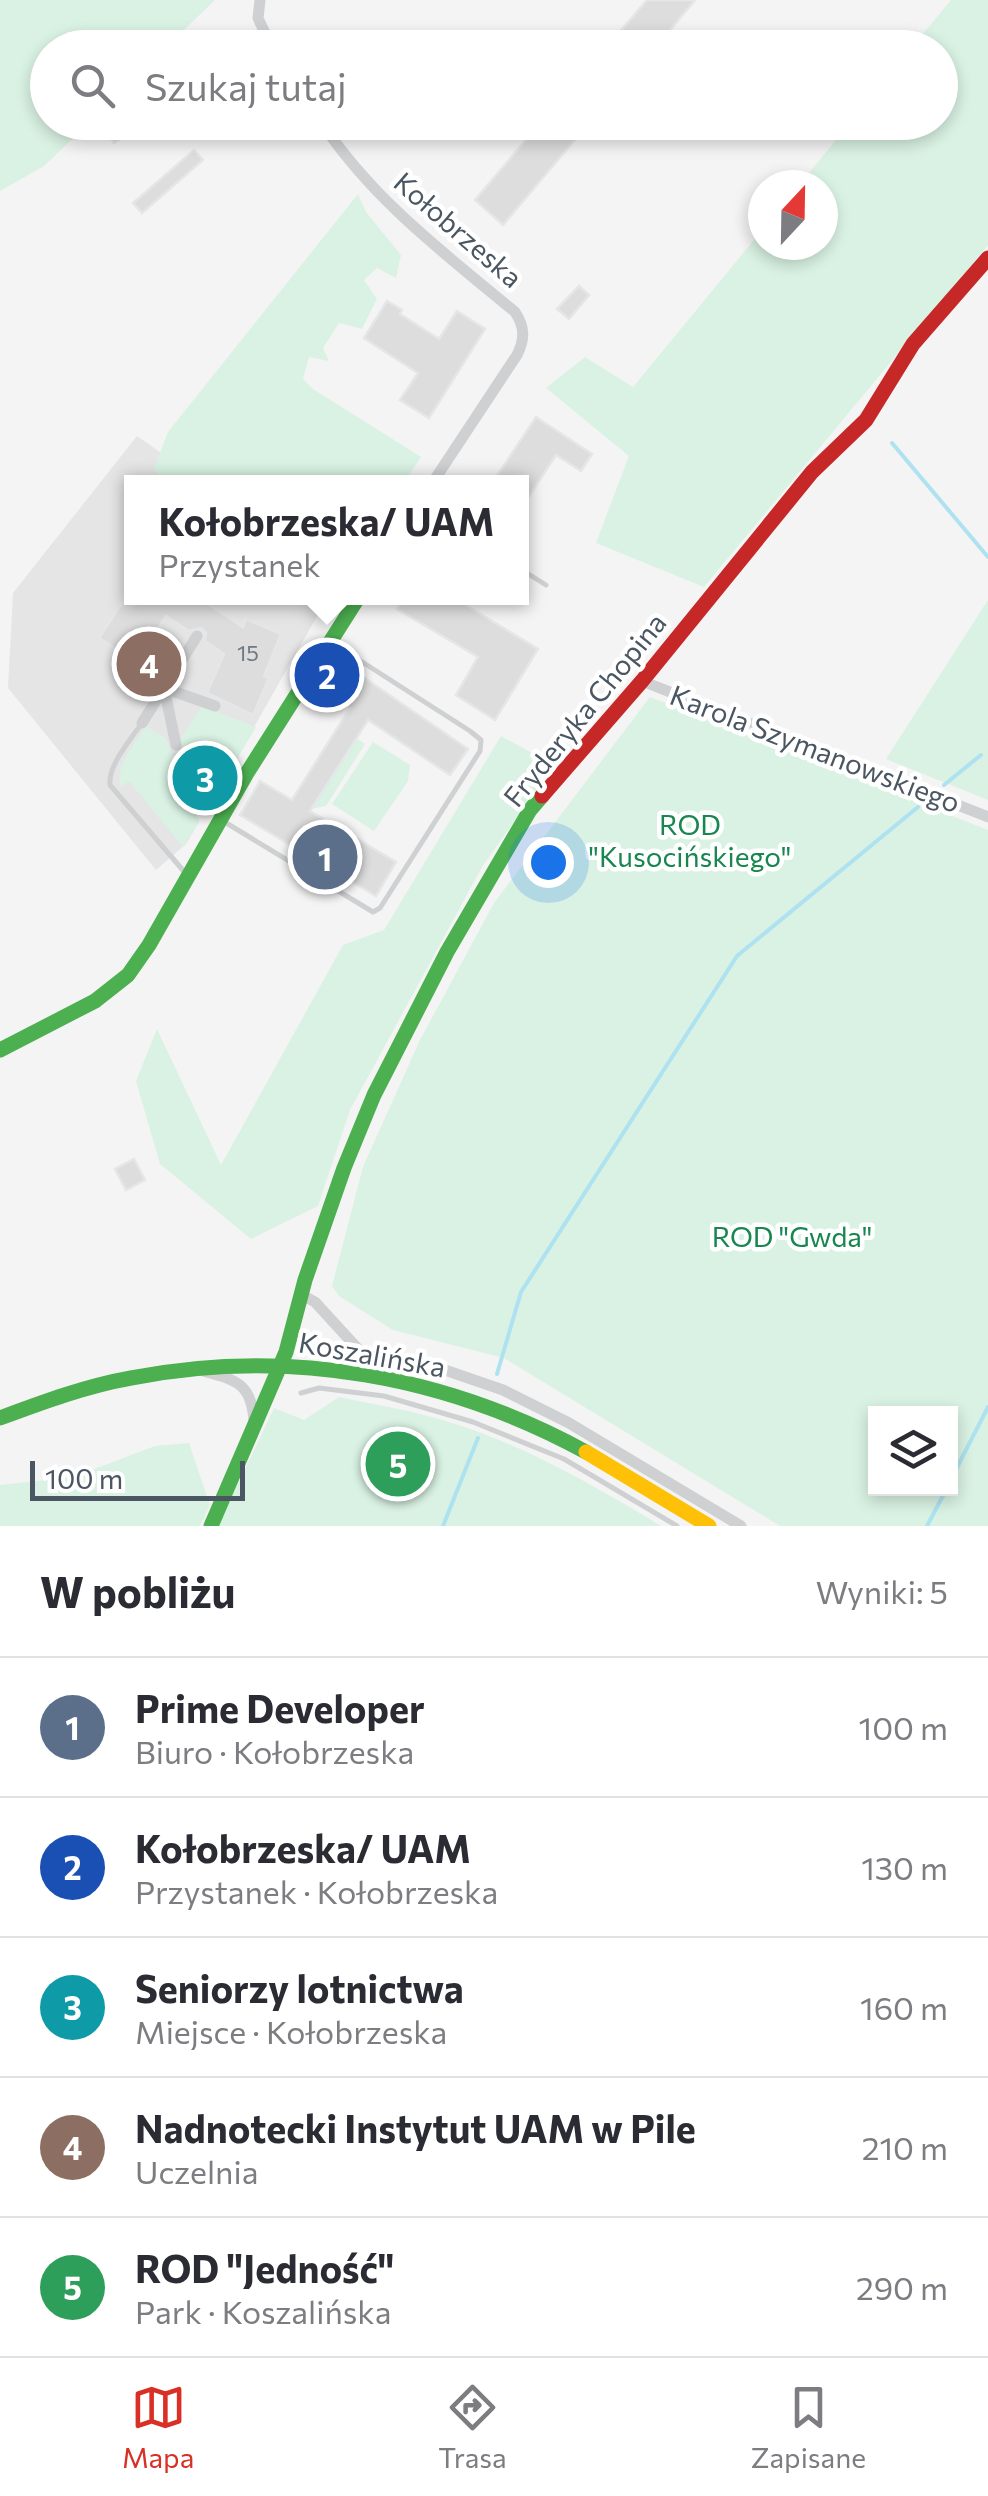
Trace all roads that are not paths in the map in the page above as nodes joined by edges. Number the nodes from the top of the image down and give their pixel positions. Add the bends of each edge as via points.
1 (260, 0) edge
2 (262, 30) edge
3 (333, 140) edge
4 (988, 258) edge
5 (438, 475) edge
6 (529, 574) edge
7 (546, 585) dead end
8 (354, 605) edge
9 (198, 636) dead end
10 (330, 642) junction
11 (130, 670) dead end
12 (642, 681) junction
13 (164, 688) junction
14 (215, 706) dead end
15 (142, 723) joint
16 (176, 745) dead end
17 (988, 817) edge
18 (220, 819) junction
19 (189, 878) junction
20 (0, 1050) edge
21 (302, 1295) junction
22 (280, 1364) junction
23 (189, 1368) junction
24 (301, 1393) dead end
25 (0, 1418) edge
26 (254, 1422) junction
27 (210, 1526) edge
28 (677, 1526) edge
29 (709, 1526) edge
30 (741, 1526) edge

1 - 2 street
3 - 5 street, Kołobrzeska via 400,217 522,322 517,355
4 - 12 street, Fryderyka Chopina via 913,344 866,420 812,472
6 - 7 lane
8 - 10 street
9 - 13 street
10 - 18 street
10 - 18 lane via 470,730 481,740 480,750 374,912
11 - 13 street
12 - 17 street, Karola Szymanowskiego
12 - 21 street, Fryderyka Chopina via 530,810 447,952 374,1095
13 - 14 street
13 - 15 street
13 - 16 street
15 - 19 lane via 110,786
18 - 19 street
19 - 20 street via 140,960 116,986
21 - 22 street, Fryderyka Chopina
21 - 30 street via 360,1350 503,1390
22 - 23 street, Koszalińska
22 - 26 street, Fryderyka Chopina
22 - 29 street, Koszalińska via 421,1385 520,1420
23 - 25 street, Koszalińska via 97,1384
23 - 26 street via 244,1387
24 - 28 lane via 319,1388 384,1396 472,1422 564,1459
26 - 27 street, Fryderyka Chopina

